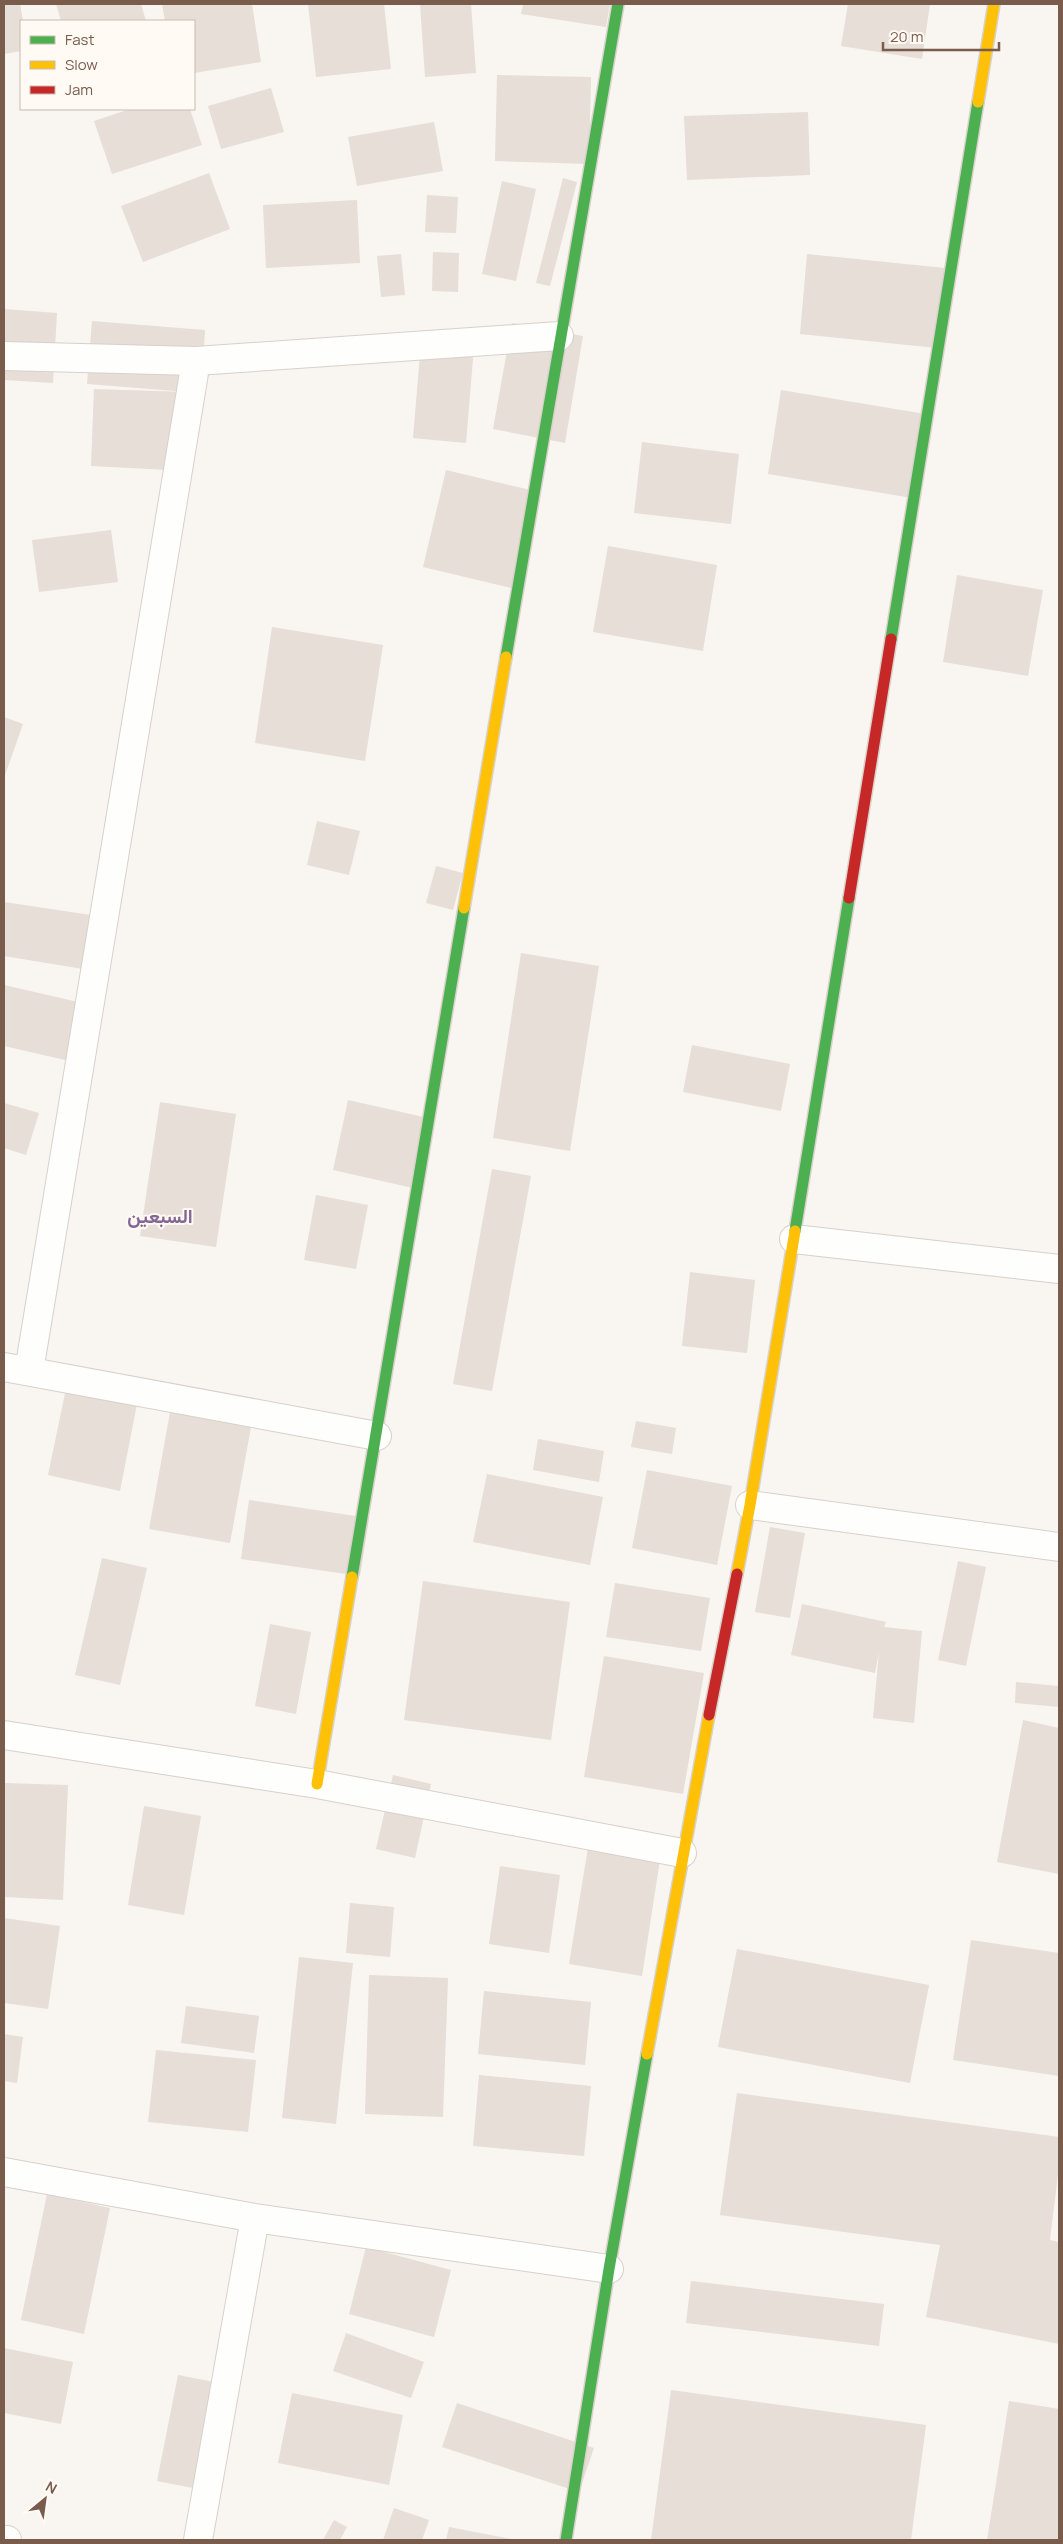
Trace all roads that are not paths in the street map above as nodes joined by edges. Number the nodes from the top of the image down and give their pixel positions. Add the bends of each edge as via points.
1 (618, 4) edge
2 (994, 4) edge
3 (559, 336) junction
4 (4, 356) edge
5 (196, 362) junction
6 (794, 1240) junction
7 (1059, 1269) edge
8 (16, 1369) edge
9 (377, 1436) junction
10 (750, 1505) junction
11 (1059, 1547) edge
12 (4, 1735) edge
13 (317, 1784) junction
14 (682, 1853) junction
15 (4, 2172) edge
16 (256, 2218) junction
17 (609, 2270) junction
18 (198, 2540) edge
19 (566, 2540) edge

1 - 3 street
2 - 6 street
3 - 5 street
3 - 9 street
4 - 5 street
5 - 8 street
6 - 7 street
6 - 10 street
8 - 9 street
9 - 13 street
10 - 11 street
10 - 14 street
12 - 13 street
13 - 14 street
14 - 17 street
15 - 16 street
16 - 17 street
16 - 18 street
17 - 19 street

